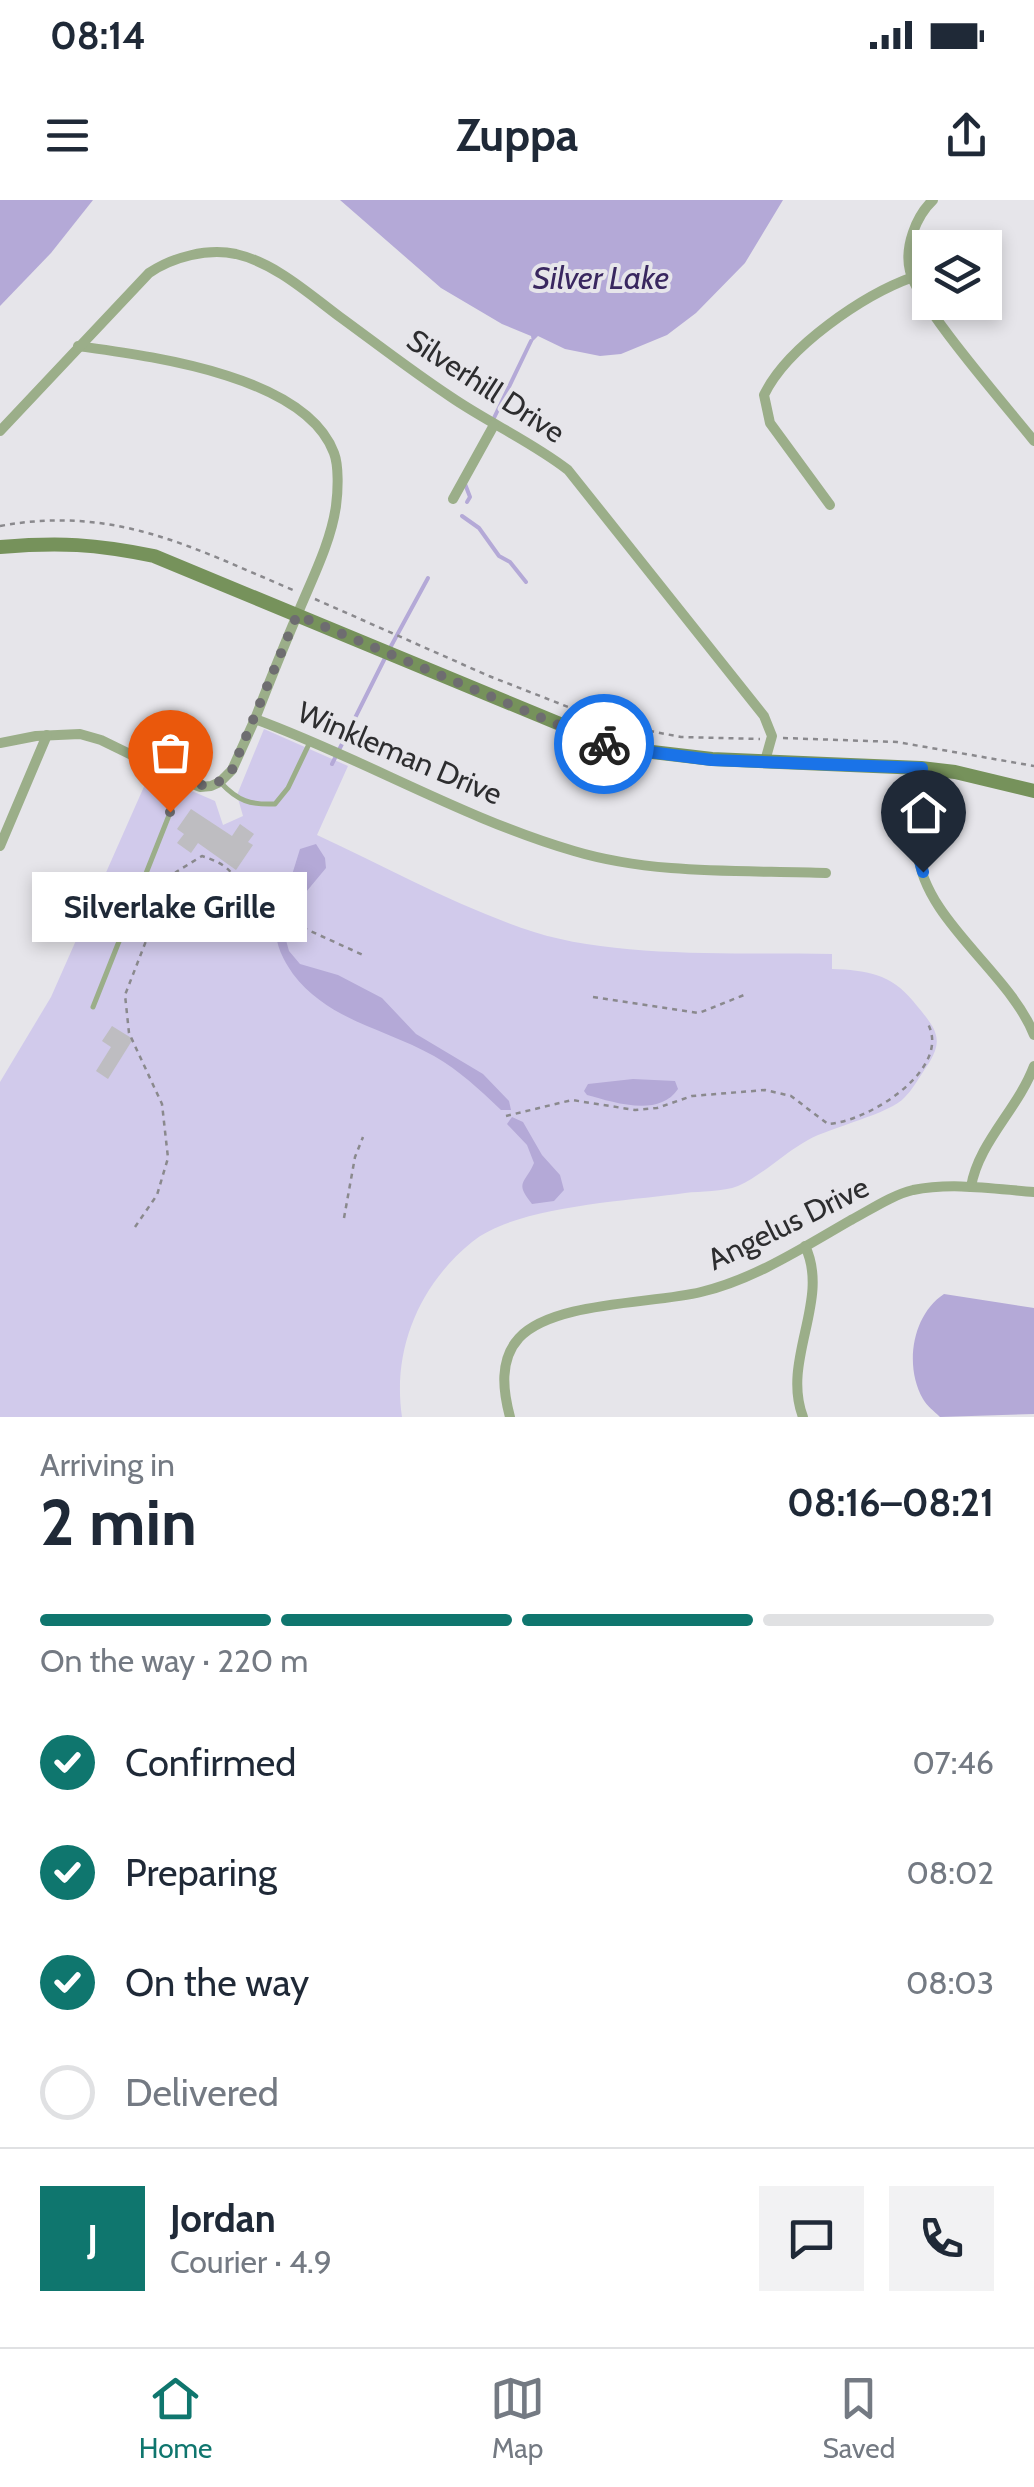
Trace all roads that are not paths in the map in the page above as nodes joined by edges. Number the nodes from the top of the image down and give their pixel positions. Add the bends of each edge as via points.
1 (933, 200) edge
2 (914, 230) edge
3 (912, 235) edge
4 (912, 275) edge
5 (912, 277) edge
6 (940, 320) edge
7 (78, 346) junction
8 (494, 425) junction
9 (0, 431) edge
10 (1034, 441) edge
11 (453, 499) dead end
12 (830, 505) dead end
13 (0, 547) edge
14 (297, 615) junction
15 (254, 718) junction
16 (47, 735) junction
17 (311, 740) junction
18 (0, 743) edge
19 (766, 761) junction
20 (922, 768) junction
21 (183, 780) junction
22 (220, 782) junction
23 (1034, 791) edge
24 (0, 846) edge
25 (826, 873) dead end
26 (93, 1007) dead end
27 (1034, 1035) edge
28 (1034, 1066) edge
29 (970, 1187) junction
30 (1034, 1192) edge
31 (804, 1246) junction
32 (510, 1417) edge
33 (804, 1417) edge

1 - 2 street
3 - 4 street
5 - 12 street via 877,292 821,332 764,396 770,423
6 - 10 street
7 - 8 street, Silverhill Drive via 162,264 232,253 293,282
7 - 9 street, Silverhill Drive
7 - 14 street via 194,366 252,385 298,409 326,436 336,457 336,507
8 - 11 street
8 - 19 street, Silverhill Drive via 568,470 764,716 771,739
13 - 14 main road via 99,544 154,556
14 - 15 street
14 - 19 main road via 618,748
15 - 17 street, Winkleman Drive
15 - 22 street, Winkleman Drive
16 - 18 street
16 - 21 street via 101,740
16 - 24 street
17 - 22 lane via 275,804 236,800
17 - 25 street, Winkleman Drive via 572,851 668,868
19 - 20 main road
20 - 23 main road
20 - 27 street via 918,854 928,888
21 - 22 street via 200,787
21 - 26 lane
28 - 29 street via 975,1166
29 - 30 street, Angelus Drive
29 - 31 street, Angelus Drive via 910,1190
31 - 32 street, Angelus Drive via 703,1292 542,1322 519,1338 508,1359
31 - 33 street via 814,1269 798,1358

